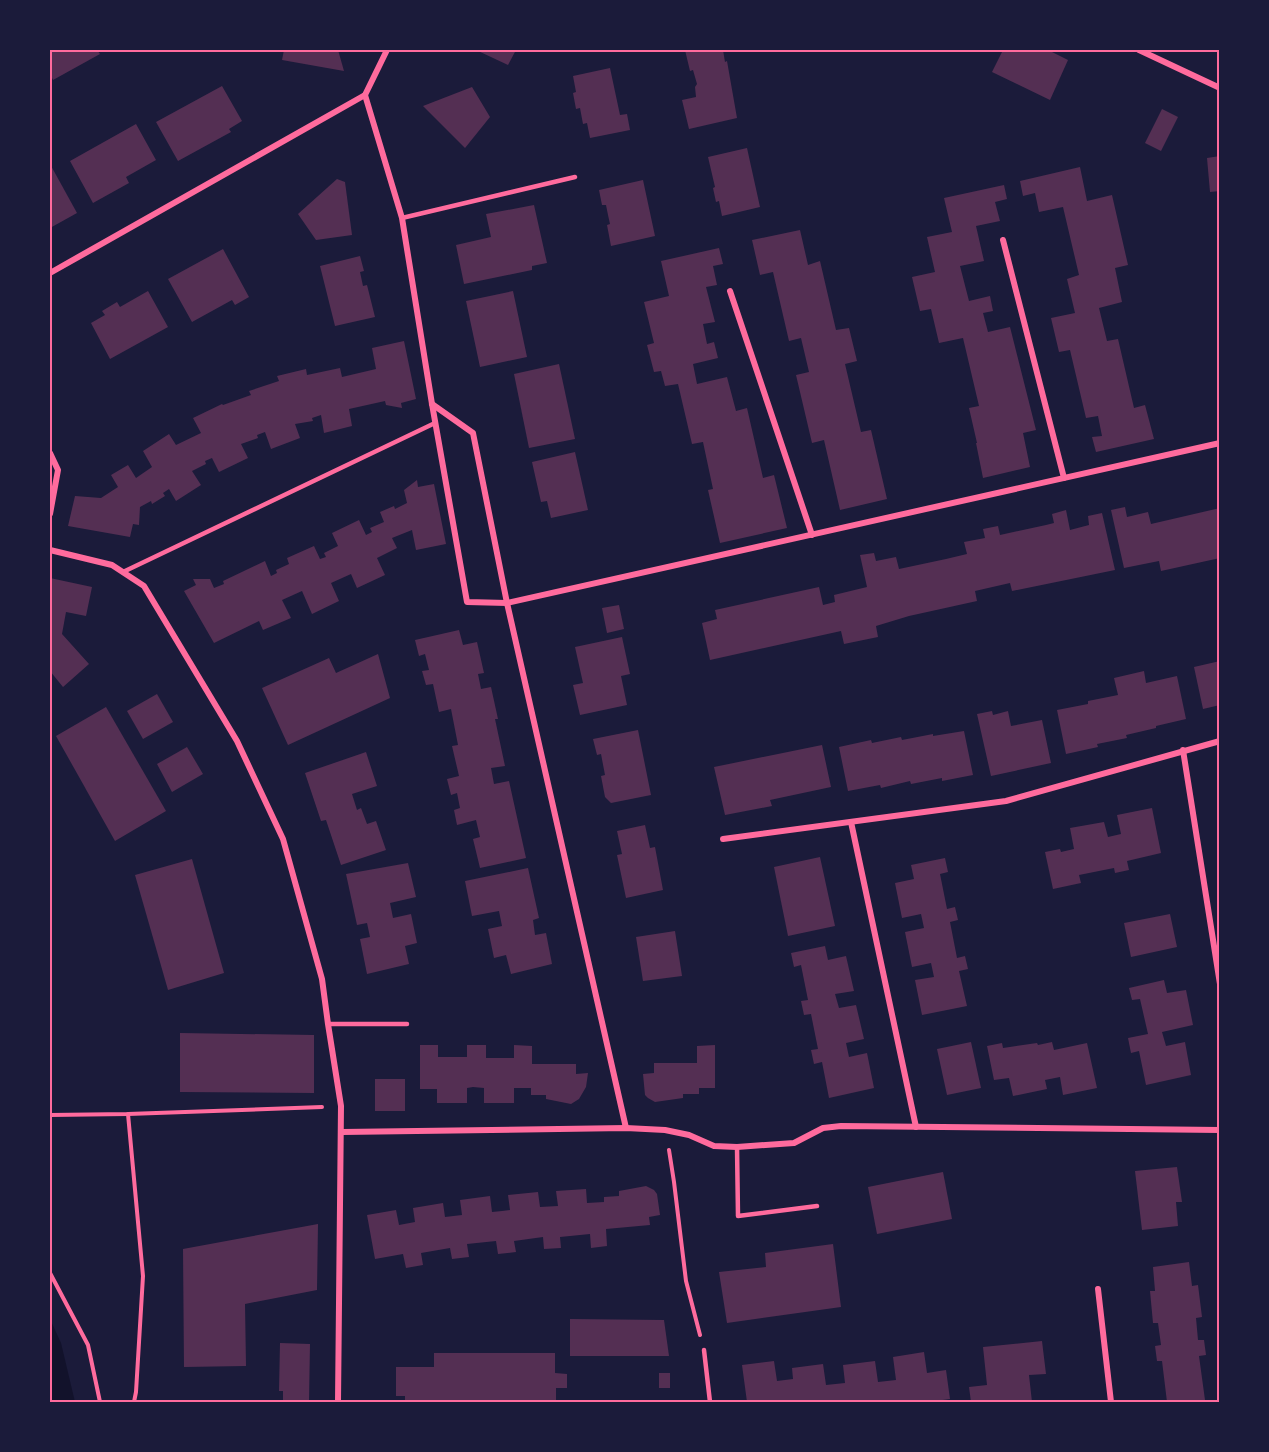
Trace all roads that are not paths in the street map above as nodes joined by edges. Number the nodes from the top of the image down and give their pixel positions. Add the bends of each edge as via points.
1 (387, 50) edge
2 (1139, 50) edge
3 (1220, 88) edge
4 (365, 95) junction
5 (575, 177) dead end
6 (402, 218) junction
7 (1003, 240) dead end
8 (50, 273) edge
9 (730, 291) dead end
10 (432, 404) junction
11 (435, 423) junction
12 (1220, 443) edge
13 (50, 453) edge
14 (1064, 478) junction
15 (50, 514) edge
16 (812, 535) junction
17 (50, 550) edge
18 (123, 572) junction
19 (507, 603) junction
20 (1220, 741) edge
21 (1183, 750) junction
22 (851, 822) junction
23 (723, 839) dead end
24 (1220, 984) edge
25 (328, 1024) junction
26 (407, 1024) dead end
27 (916, 1127) junction
28 (626, 1128) junction
29 (1220, 1130) edge
30 (342, 1132) junction
31 (737, 1147) junction
32 (817, 1206) dead end
33 (1098, 1289) dead end
34 (704, 1350) road end
35 (338, 1402) edge
36 (710, 1402) edge
37 (1111, 1402) edge

1 - 4 street
2 - 3 street
4 - 6 street
4 - 8 street
5 - 6 lane
6 - 10 street
7 - 14 street
9 - 16 street
10 - 11 street
10 - 19 street via 473,434
11 - 18 lane
11 - 19 street via 467,602
12 - 14 street
13 - 15 street via 58,470
14 - 16 street
16 - 19 street
17 - 18 street via 112,565
18 - 25 street via 144,586 180,645 237,741 284,839 322,979
19 - 28 street
20 - 21 street
21 - 22 street via 1006,801
21 - 24 street
22 - 23 street
22 - 27 street
25 - 26 lane
25 - 30 street
27 - 29 street
27 - 31 street via 823,1128 794,1143
28 - 30 street
28 - 31 street via 665,1130 714,1146
30 - 35 street
31 - 32 lane via 738,1216
33 - 37 street
34 - 36 lane

